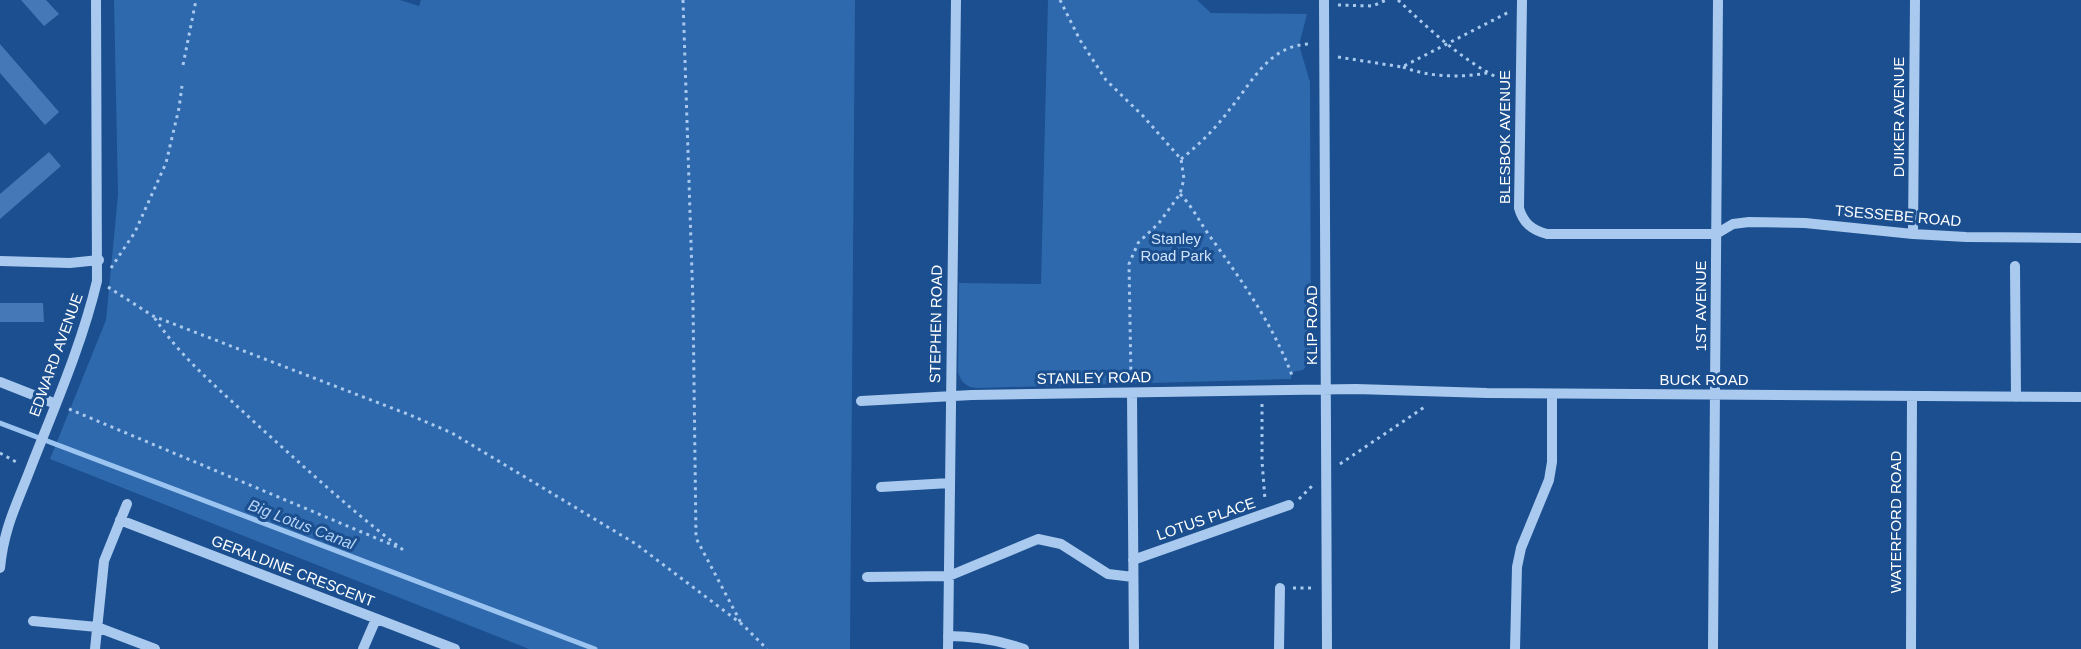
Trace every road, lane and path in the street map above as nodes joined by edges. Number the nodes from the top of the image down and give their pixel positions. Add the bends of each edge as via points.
1 (96, 0) edge
2 (196, 0) edge
3 (683, 0) edge
4 (956, 0) edge
5 (1060, 0) edge
6 (1386, 0) edge
7 (1398, 0) edge
8 (1718, 0) edge
9 (1915, 0) edge
10 (1324, 3) edge
11 (1522, 3) edge
12 (1445, 44) junction
13 (1301, 45) dead end
14 (1324, 55) junction
15 (183, 65) dead end
16 (1402, 67) junction
17 (1487, 73) junction
18 (182, 87) dead end
19 (1520, 89) junction
20 (1181, 159) junction
21 (1180, 194) junction
22 (1716, 234) junction
23 (1913, 234) junction
24 (2081, 238) edge
25 (0, 261) edge
26 (99, 261) junction
27 (2015, 266) dead end
28 (98, 281) junction
29 (153, 316) junction
30 (1293, 378) dead end
31 (1131, 380) dead end
32 (0, 382) edge
33 (1262, 389) junction
34 (1327, 389) junction
35 (1434, 391) junction
36 (1131, 393) junction
37 (1552, 394) junction
38 (1715, 395) junction
39 (1912, 396) junction
40 (950, 397) junction
41 (2016, 397) junction
42 (2081, 397) edge
43 (861, 401) dead end
44 (56, 404) junction
45 (0, 453) edge
46 (30, 469) junction
47 (1327, 475) junction
48 (950, 483) junction
49 (881, 487) dead end
50 (127, 504) dead end
51 (1289, 505) joint
52 (1266, 513) junction
53 (120, 520) junction
54 (3, 531) edge
55 (1133, 560) junction
56 (0, 568) edge
57 (949, 576) junction
58 (1133, 577) junction
59 (867, 578) dead end
60 (1280, 588) joint
61 (1327, 588) junction
62 (376, 619) junction
63 (33, 621) dead end
64 (743, 625) junction
65 (97, 627) junction
66 (948, 636) junction
67 (94, 649) edge
68 (155, 649) edge
69 (363, 649) edge
70 (455, 649) edge
71 (767, 649) edge
72 (948, 649) edge
73 (1024, 649) edge
74 (1134, 649) edge
75 (1279, 649) edge
76 (1327, 649) edge
77 (1515, 649) edge
78 (1713, 649) edge
79 (1911, 649) edge

1 - 26 street, EDWARD AVENUE
2 - 15 path
3 - 64 path via 696,538
4 - 40 street, STEPHEN ROAD
5 - 20 path via 1106,80
6 - 10 path via 1372,6
7 - 12 path
8 - 22 street, 1ST AVENUE
9 - 23 street, DUIKER AVENUE
10 - 14 street, KLIP ROAD
11 - 12 path
11 - 19 street, BLESBOK AVENUE
12 - 16 path
12 - 17 path
13 - 20 path via 1270,60 1198,146
14 - 16 path
14 - 34 street, KLIP ROAD
16 - 17 path via 1417,73
17 - 19 path
18 - 28 path via 166,163 135,232 116,263
19 - 22 street, BLESBOK AVENUE via 1519,208 1532,229 1547,234
20 - 21 path via 1184,179
21 - 30 path via 1268,321
21 - 31 path via 1138,243 1129,264
22 - 23 street, TSESSEBE ROAD via 1733,224 1749,222 1805,223
22 - 38 street, 1ST AVENUE
23 - 24 street, TSESSEBE ROAD
25 - 26 street
26 - 28 street, EDWARD AVENUE
27 - 41 street
28 - 29 path
28 - 44 street, EDWARD AVENUE
29 - 44 path via 204,375 370,525 402,549
29 - 64 path via 452,433 636,544
32 - 44 street
33 - 34 street, STANLEY ROAD
33 - 36 street, STANLEY ROAD
33 - 52 path
34 - 35 street, BUCK ROAD
34 - 47 street, KLIP ROAD
35 - 37 street, BUCK ROAD
35 - 47 path via 1426,406
36 - 40 street, STANLEY ROAD
36 - 55 street
37 - 38 street, BUCK ROAD
37 - 77 street via 1549,480 1517,567
38 - 39 street, BUCK ROAD
38 - 78 street, 1ST AVENUE
39 - 41 street, BUCK ROAD
39 - 79 street, WATERFORD ROAD
40 - 43 street, STANLEY ROAD
40 - 48 street, STEPHEN ROAD
41 - 42 street, BUCK ROAD
44 - 46 street, EDWARD AVENUE
45 - 46 path
46 - 54 street, EDWARD AVENUE
47 - 51 path
47 - 61 street, KLIP ROAD
48 - 49 street
48 - 57 street, STEPHEN ROAD
50 - 53 street
51 - 52 street, LOTUS PLACE
52 - 55 street, LOTUS PLACE
53 - 62 street, GERALDINE CRESCENT
53 - 65 street via 104,561
54 - 56 street, EDWARD AVENUE
55 - 58 street
57 - 58 street via 1038,539 1061,544 1108,574
57 - 59 street
57 - 66 street, STEPHEN ROAD
58 - 74 street
60 - 61 path
60 - 75 street
61 - 76 street, KLIP ROAD
62 - 69 street
62 - 70 street, GERALDINE CRESCENT
63 - 65 street
64 - 71 path
65 - 67 street
65 - 68 street
66 - 72 street, STEPHEN ROAD
66 - 73 street via 992,639

